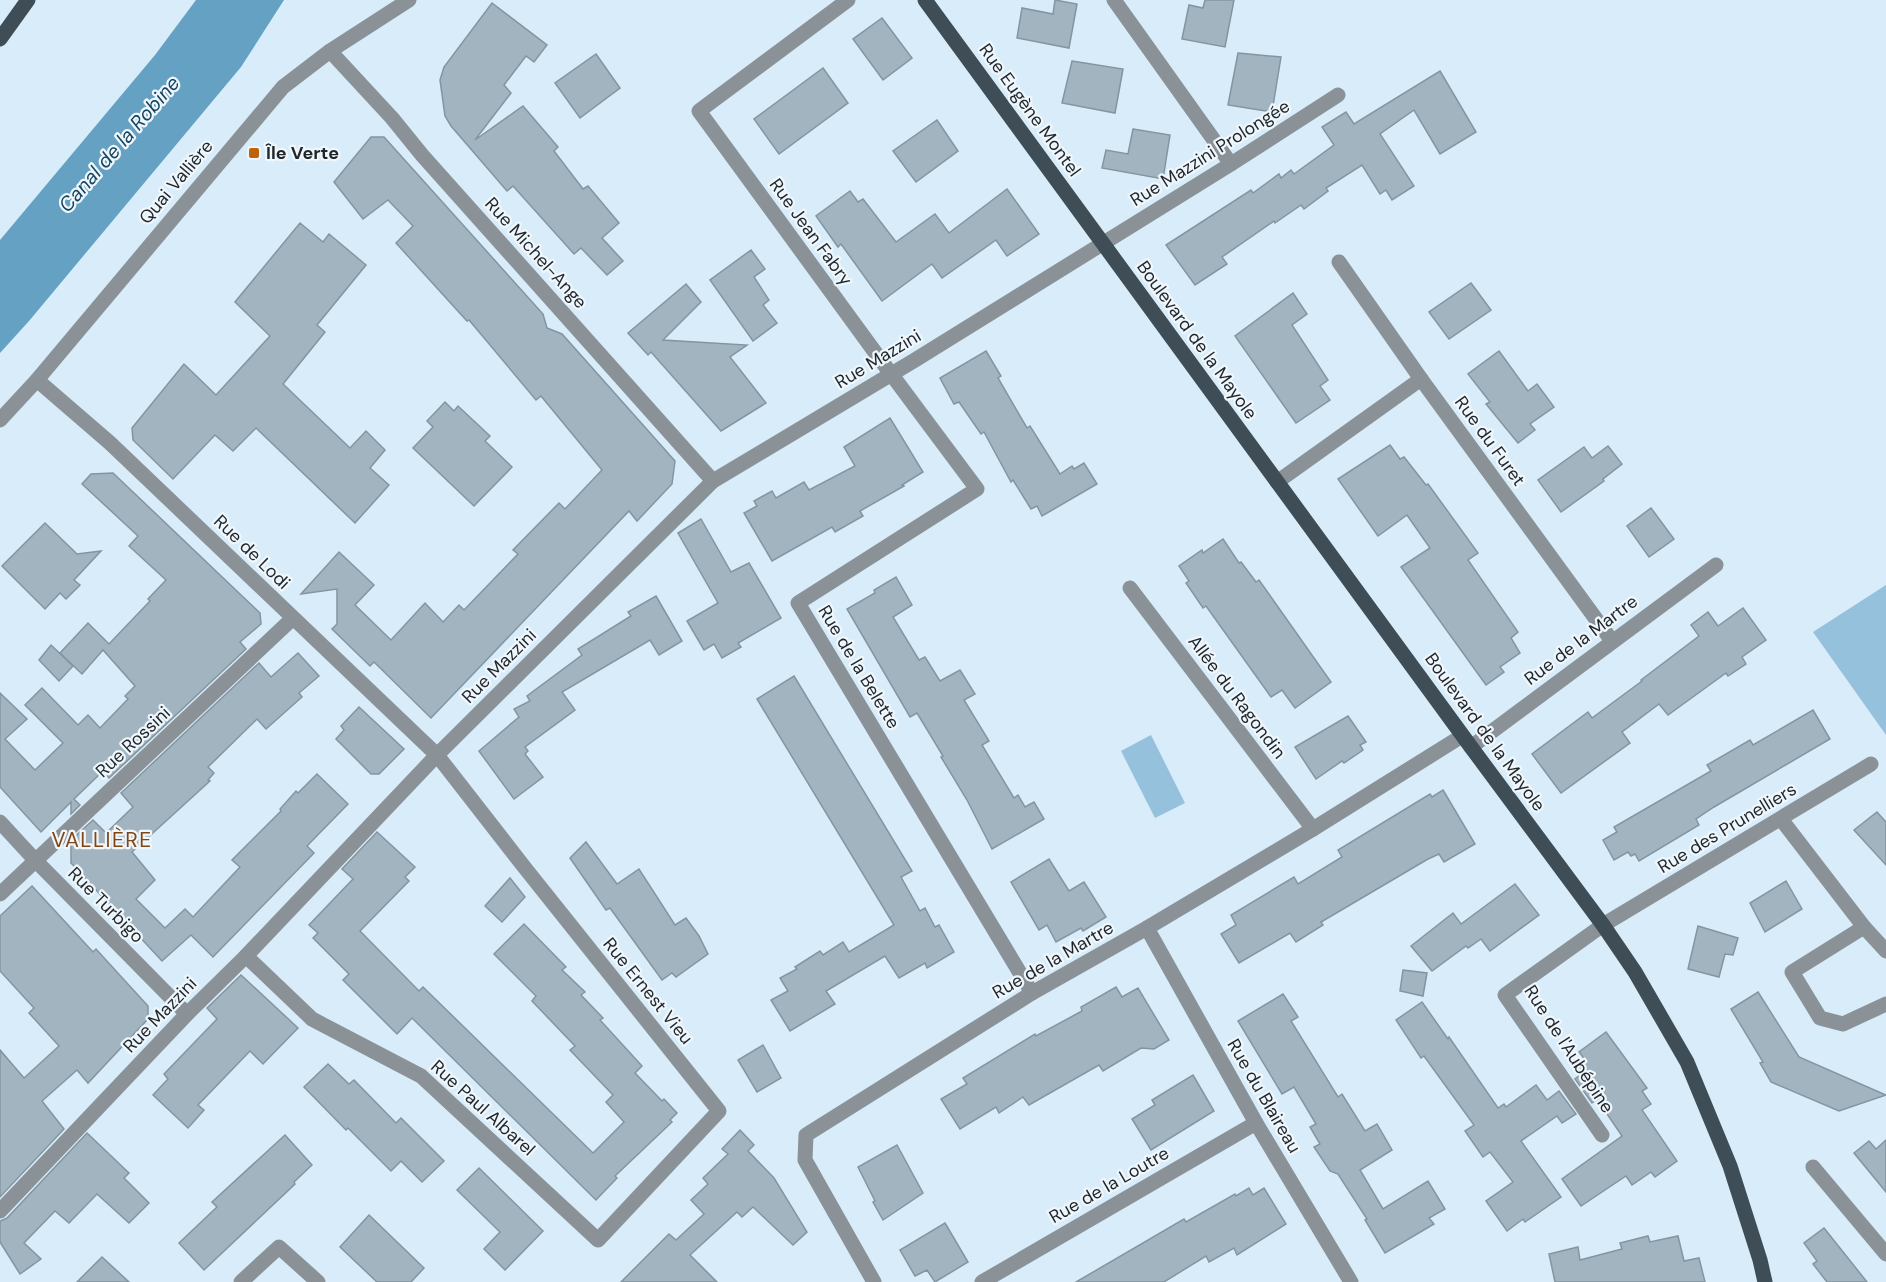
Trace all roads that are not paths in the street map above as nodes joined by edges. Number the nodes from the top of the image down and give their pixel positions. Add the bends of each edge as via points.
1 (28, 0) edge
2 (409, 0) edge
3 (849, 0) edge
4 (925, 0) edge
5 (1114, 0) edge
6 (0, 39) edge
7 (330, 51) junction
8 (1338, 95) dead end
9 (1231, 164) junction
10 (1102, 243) junction
11 (1339, 262) dead end
12 (891, 375) junction
13 (1421, 379) junction
14 (37, 380) junction
15 (0, 420) edge
16 (713, 481) junction
17 (1277, 482) junction
18 (1716, 565) dead end
19 (1130, 588) dead end
20 (292, 618) junction
21 (1612, 641) junction
22 (1467, 742) junction
23 (437, 755) junction
24 (1871, 764) dead end
25 (1781, 819) junction
26 (0, 822) edge
27 (1314, 829) junction
28 (35, 860) junction
29 (0, 894) edge
30 (1603, 925) junction
31 (1864, 927) junction
32 (1147, 928) junction
33 (1886, 951) edge
34 (246, 956) junction
35 (1032, 993) junction
36 (1886, 1004) edge
37 (187, 1014) junction
38 (1256, 1123) junction
39 (1602, 1135) dead end
40 (1813, 1167) dead end
41 (0, 1211) edge
42 (598, 1240) joint
43 (1886, 1254) edge
44 (241, 1282) edge
45 (318, 1282) edge
46 (874, 1282) edge
47 (982, 1282) edge
48 (1351, 1282) edge
49 (1765, 1282) edge

1 - 6 main road
2 - 7 street, Quai Vallière
3 - 12 street, Rue Jean Fabry via 699,111
4 - 10 main road, Rue Eugène Montel
5 - 9 street
7 - 14 street, Quai Vallière via 283,87
7 - 16 street, Rue Michel-Ange
8 - 9 street, Rue Mazzini Prolongée
9 - 10 street, Rue Mazzini Prolongée
10 - 12 street, Rue Mazzini
10 - 17 main road, Boulevard de la Mayole
11 - 13 street, Rue du Furet
12 - 16 street, Rue Mazzini
12 - 35 street, Rue de la Belette via 977,489 798,603
13 - 17 street
13 - 21 street, Rue du Furet
14 - 15 street, Quai Vallière
14 - 20 street, Rue de Lodi
16 - 23 street, Rue Mazzini
17 - 22 main road, Boulevard de la Mayole
18 - 21 street, Rue de la Martre
19 - 27 street, Allée du Ragondin
20 - 23 street, Rue de Lodi
20 - 28 street, Rue Rossini
21 - 22 street, Rue de la Martre
22 - 27 street, Rue de la Martre
22 - 30 main road, Boulevard de la Mayole
23 - 34 street, Rue Mazzini
23 - 42 street, Rue Ernest Vieu via 719,1111
24 - 25 street, Rue des Prunelliers
25 - 30 street, Rue des Prunelliers
25 - 31 street
26 - 28 street, Rue Turbigo
27 - 32 street, Rue de la Martre
28 - 29 street, Rue Rossini
28 - 37 street, Rue Turbigo
30 - 39 street, Rue de l'Aubépine via 1505,995
30 - 49 main road, Boulevard de la Mayole via 1687,1062 1730,1166
31 - 33 street
31 - 36 street via 1792,972 1820,1018 1843,1024
32 - 35 street, Rue de la Martre
32 - 38 street, Rue du Blaireau
34 - 37 street, Rue Mazzini
34 - 42 street, Rue Paul Albarel via 312,1019 422,1076
35 - 46 street, Rue de la Martre via 806,1135 805,1160
37 - 41 street, Rue Mazzini
38 - 47 street, Rue de la Loutre
38 - 48 street, Rue du Blaireau
40 - 43 street
44 - 45 street via 279,1247

